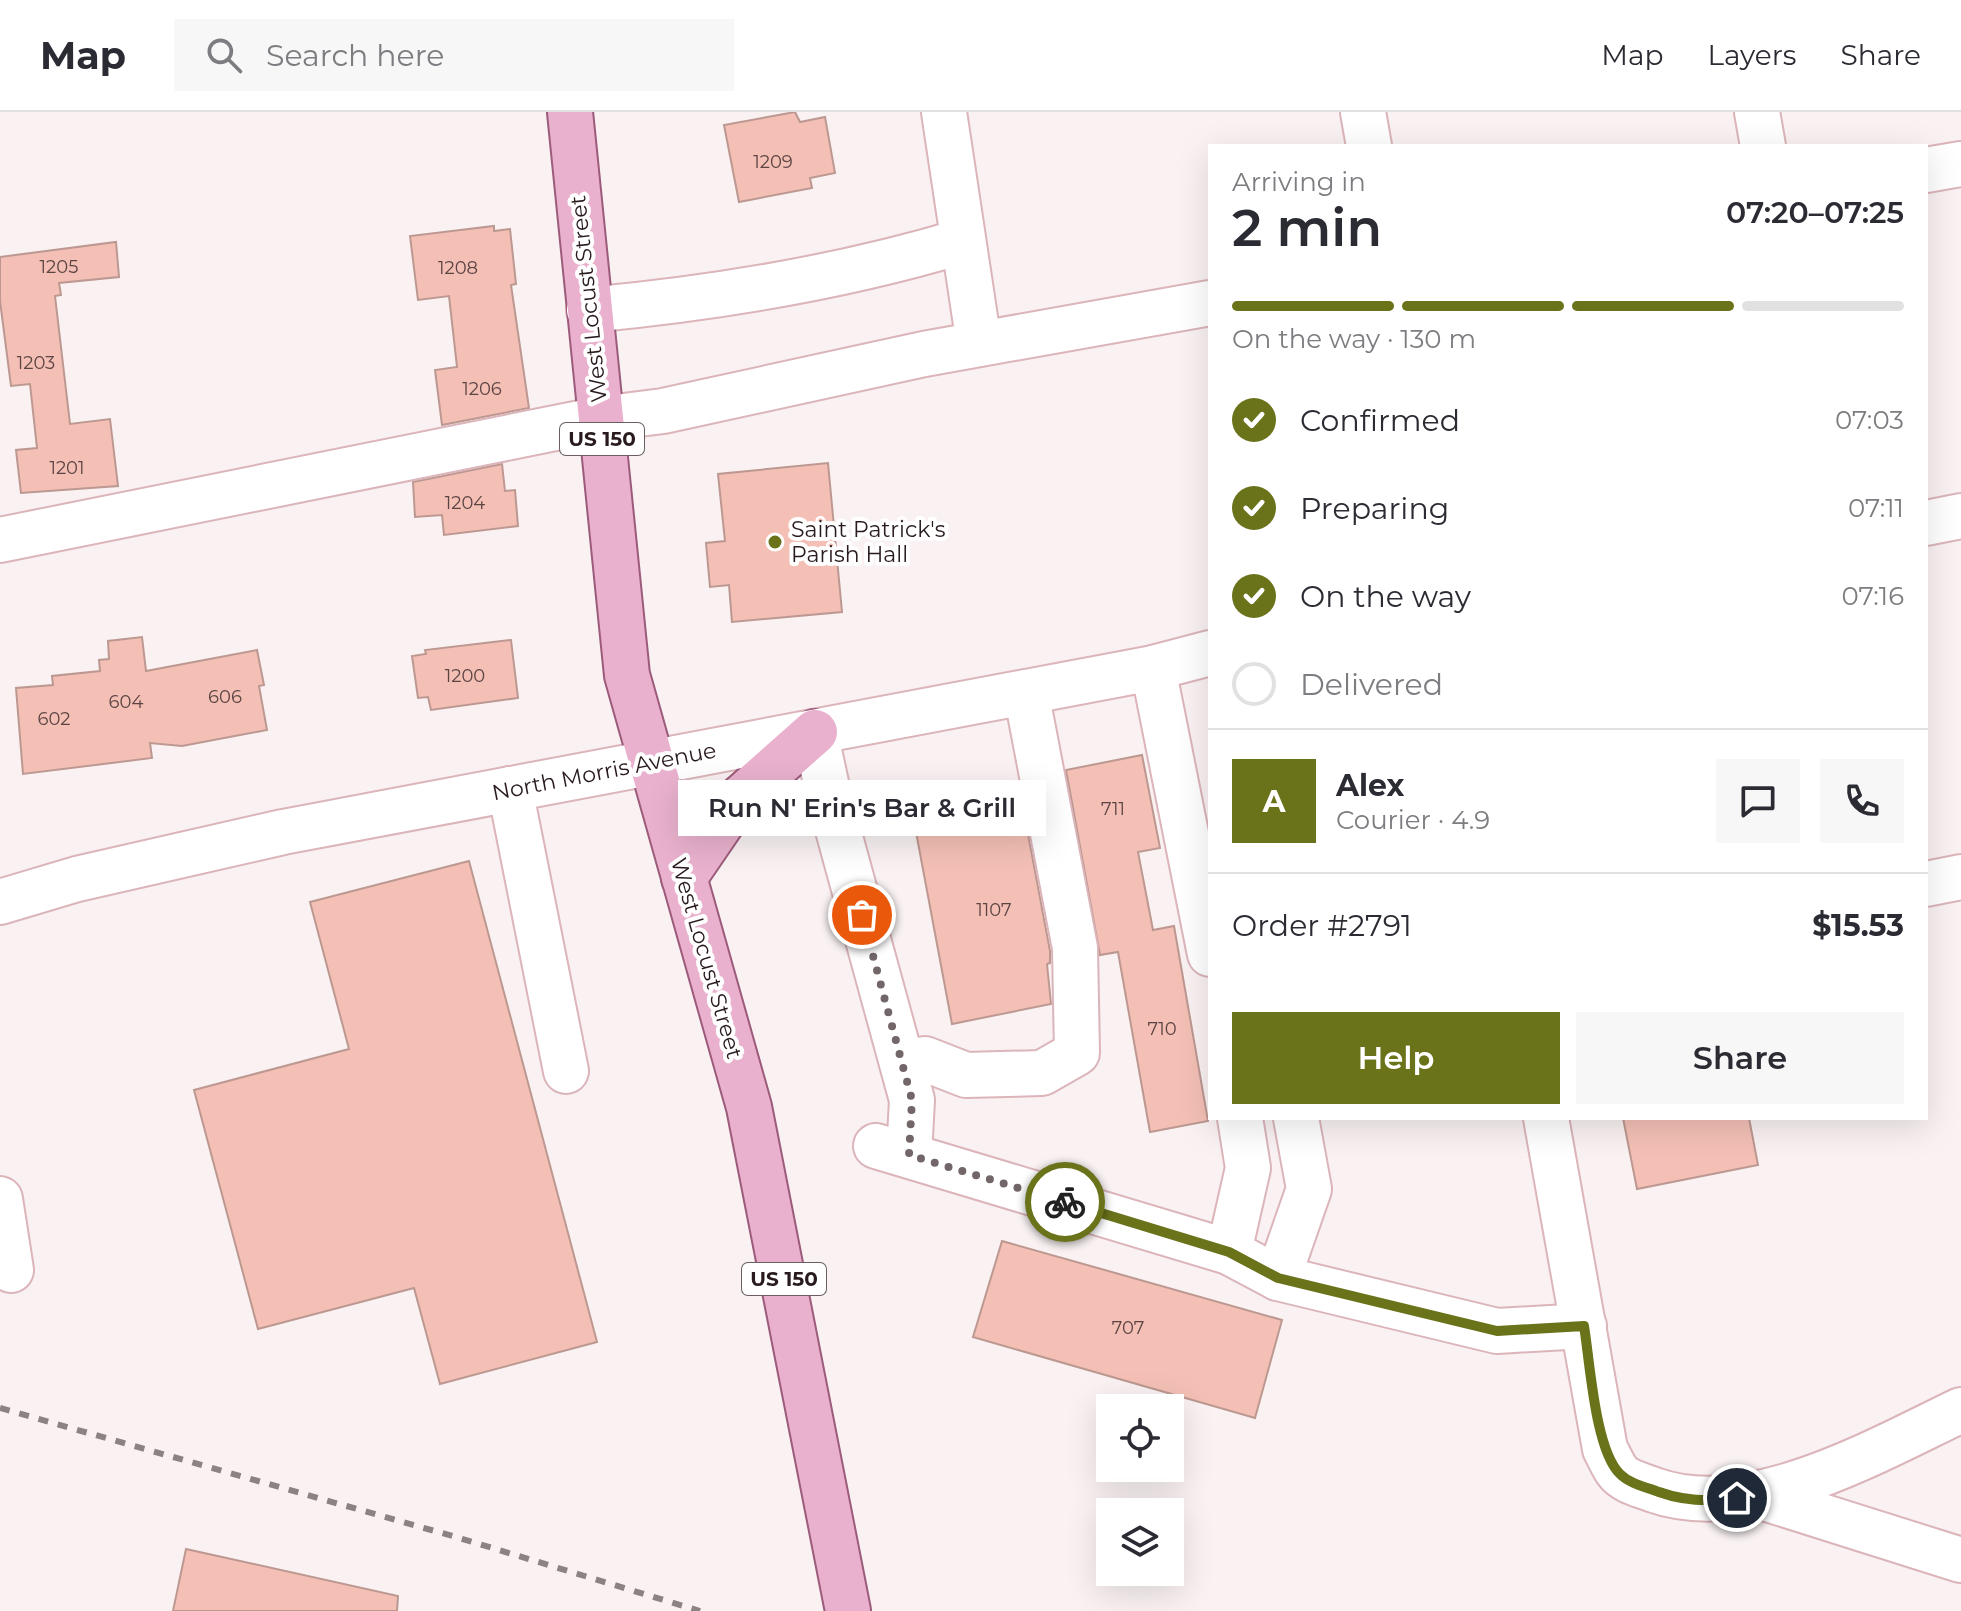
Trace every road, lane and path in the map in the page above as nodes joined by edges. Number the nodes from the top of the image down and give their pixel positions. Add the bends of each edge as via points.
1 (570, 112) edge
2 (944, 112) edge
3 (1363, 112) edge
4 (1757, 112) edge
5 (1369, 144) edge
6 (1763, 144) edge
7 (1961, 164) edge
8 (1928, 170) edge
9 (963, 241) junction
10 (1208, 303) edge
11 (589, 310) junction
12 (979, 344) junction
13 (600, 419) junction
14 (1961, 516) edge
15 (1928, 523) edge
16 (0, 540) edge
17 (1208, 661) edge
18 (1153, 668) junction
19 (1026, 692) junction
20 (815, 732) junction
21 (650, 763) junction
22 (510, 789) junction
23 (1961, 877) edge
24 (684, 878) junction
25 (1928, 884) edge
26 (0, 902) edge
27 (1208, 944) edge
28 (902, 1062) junction
29 (566, 1071) dead end
30 (1240, 1120) edge
31 (1296, 1120) edge
32 (1546, 1120) edge
33 (0, 1199) edge
34 (1229, 1252) junction
35 (11, 1270) dead end
36 (1278, 1278) junction
37 (1584, 1326) junction
38 (1961, 1410) edge
39 (1758, 1496) junction
40 (1961, 1560) edge
41 (848, 1611) edge

1 - 11 main road, West Locust Street / US 150
2 - 9 street
3 - 5 street
4 - 6 street
7 - 8 street
9 - 11 street via 874,268 667,303
9 - 12 street
10 - 12 street
11 - 13 main road, West Locust Street / US 150
12 - 13 street via 663,411
13 - 16 street
13 - 21 main road, West Locust Street / US 150 via 627,675
14 - 15 street
17 - 18 street, North Morris Avenue
18 - 19 street, North Morris Avenue
18 - 27 street
19 - 20 street, North Morris Avenue
19 - 28 street via 1075,948 1077,1053 1042,1073 966,1075 925,1059
20 - 21 street, North Morris Avenue
20 - 24 main road via 736,802
20 - 28 street
21 - 22 street, North Morris Avenue
21 - 24 main road, West Locust Street / US 150
22 - 26 street, North Morris Avenue via 283,832
22 - 29 street
23 - 25 street
24 - 41 main road, West Locust Street / US 150 via 749,1107
28 - 34 street via 912,1100 892,1150
30 - 34 street via 1248,1168
31 - 36 street via 1309,1189
32 - 37 street
33 - 35 street
34 - 36 street
36 - 37 street via 1497,1331
37 - 39 street via 1605,1449 1618,1473 1675,1497 1717,1501
38 - 39 street
39 - 40 street

